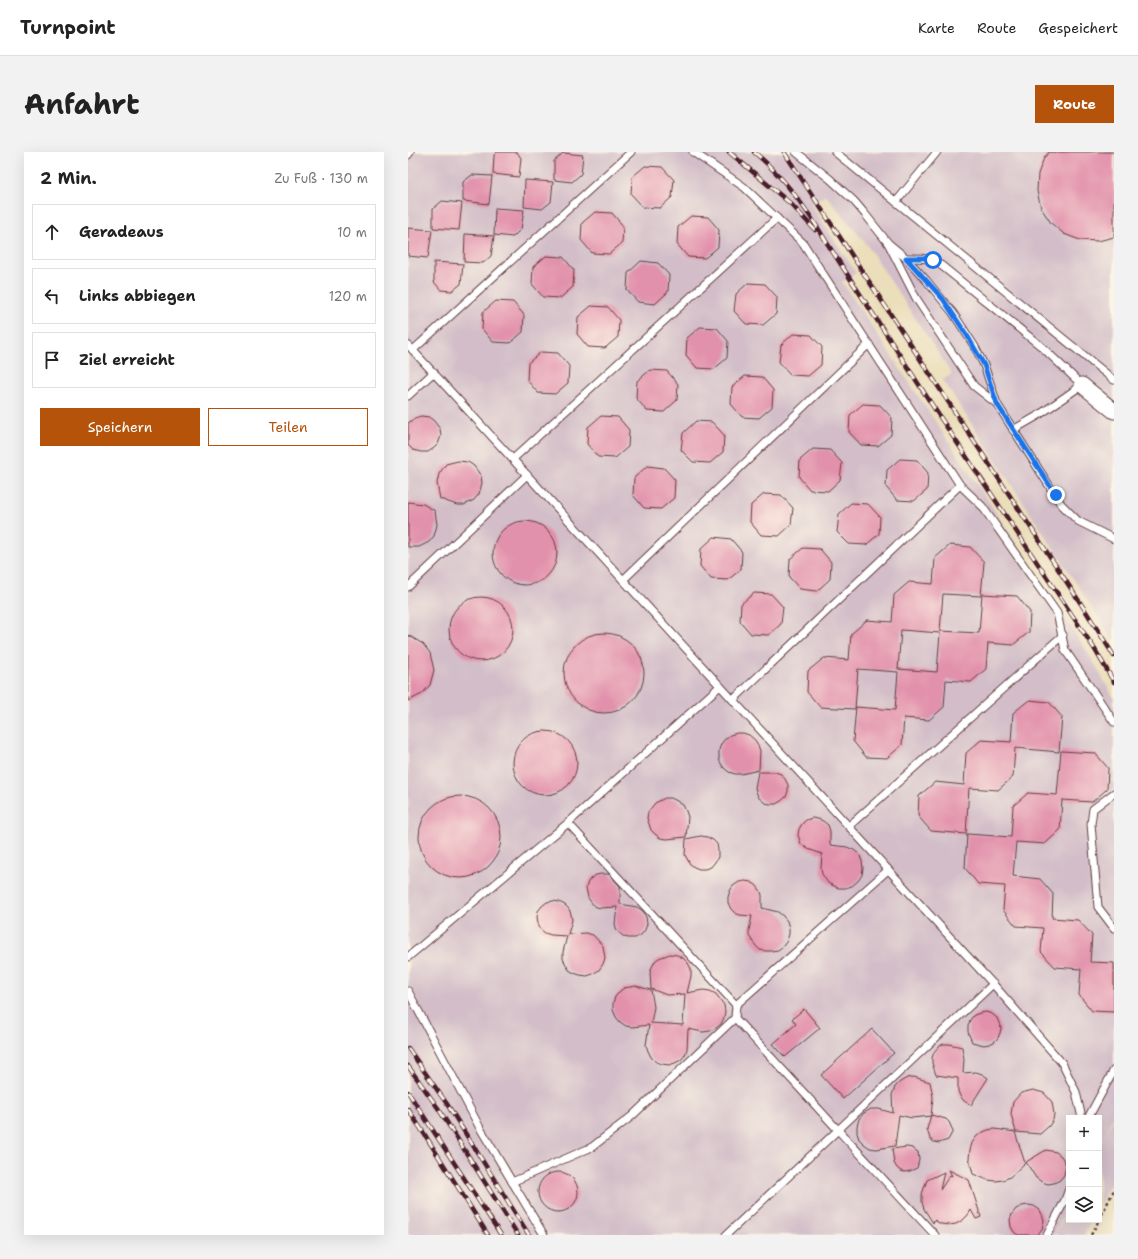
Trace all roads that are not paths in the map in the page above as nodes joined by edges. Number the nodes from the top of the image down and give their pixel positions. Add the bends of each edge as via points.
1 (410, 152) edge
2 (631, 152) edge
3 (693, 152) edge
4 (796, 152) edge
5 (835, 152) edge
6 (937, 152) edge
7 (408, 155) edge
8 (896, 202) junction
9 (777, 218) junction
10 (888, 243) junction
11 (906, 258) junction
12 (869, 344) junction
13 (410, 347) edge
14 (434, 372) junction
15 (1114, 380) edge
16 (1082, 385) junction
17 (408, 396) edge
18 (997, 404) junction
19 (1114, 411) edge
20 (1013, 430) junction
21 (513, 459) junction
22 (527, 475) junction
23 (960, 485) junction
24 (1114, 539) edge
25 (623, 580) junction
26 (408, 587) edge
27 (1063, 635) junction
28 (720, 686) junction
29 (733, 700) junction
30 (1114, 722) edge
31 (1114, 793) edge
32 (568, 823) junction
33 (849, 826) junction
34 (888, 870) junction
35 (1114, 928) edge
36 (408, 957) edge
37 (993, 984) junction
38 (408, 991) edge
39 (736, 1005) junction
40 (735, 1018) junction
41 (1114, 1070) edge
42 (1081, 1115) edge
43 (1090, 1115) edge
44 (838, 1130) junction
45 (512, 1182) junction
46 (1066, 1197) edge
47 (544, 1235) edge
48 (726, 1235) edge
49 (935, 1235) edge
50 (1047, 1235) edge

1 - 7 lane
2 - 13 lane
3 - 9 lane via 744,187
4 - 10 lane via 854,201
5 - 8 lane
6 - 8 lane
8 - 15 lane
9 - 12 lane via 803,243
9 - 21 lane
10 - 11 lane
10 - 18 lane via 916,298 974,386
11 - 16 lane via 926,258 942,266 1042,347
11 - 18 lane via 943,299 972,342 984,365
12 - 23 lane
12 - 25 lane
13 - 14 lane
14 - 17 lane
14 - 21 lane
16 - 19 street
16 - 20 lane
18 - 20 lane
20 - 24 lane via 1067,511 1078,520
21 - 22 lane
22 - 25 lane
22 - 26 lane
23 - 27 lane via 982,506 1057,614
23 - 29 lane
25 - 28 lane
27 - 30 lane via 1065,650
27 - 33 lane
28 - 29 lane
28 - 32 lane
29 - 33 lane
31 - 35 lane via 1093,809 1091,824 1098,907
32 - 36 lane
32 - 39 lane
33 - 34 lane
34 - 37 lane
34 - 39 lane
37 - 42 lane via 1062,1063 1076,1092
37 - 44 lane
38 - 45 lane via 480,1128
39 - 40 lane
40 - 44 lane
40 - 45 lane via 632,1116 592,1147
41 - 43 lane
44 - 48 lane
44 - 49 lane
45 - 47 lane
46 - 50 lane

